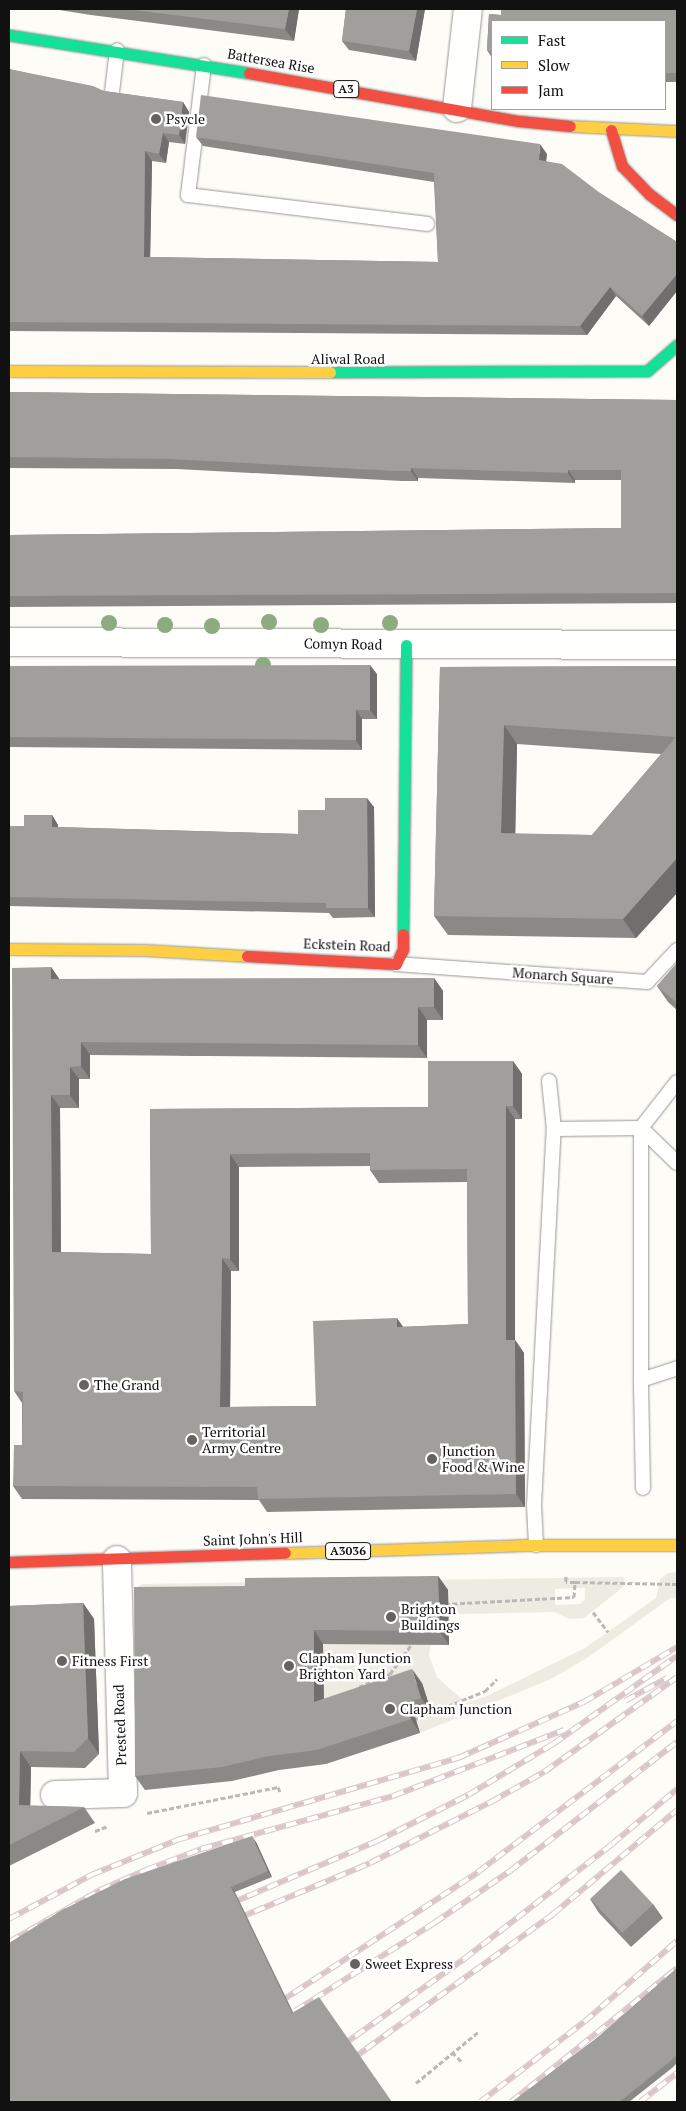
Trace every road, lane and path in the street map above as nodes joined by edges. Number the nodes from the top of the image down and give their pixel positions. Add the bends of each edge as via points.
1 (468, 9) edge
2 (9, 35) edge
3 (117, 50) junction
4 (204, 65) junction
5 (112, 92) edge
6 (458, 108) junction
7 (611, 130) junction
8 (677, 131) edge
9 (677, 215) edge
10 (427, 224) dead end
11 (677, 345) edge
12 (9, 371) edge
13 (9, 642) edge
14 (406, 645) junction
15 (677, 645) edge
16 (9, 949) edge
17 (677, 950) edge
18 (396, 964) junction
19 (549, 1081) dead end
20 (677, 1082) edge
21 (641, 1128) junction
22 (554, 1129) junction
23 (677, 1163) edge
24 (677, 1368) edge
25 (641, 1380) junction
26 (643, 1488) dead end
27 (536, 1544) junction
28 (677, 1545) edge
29 (117, 1560) junction
30 (9, 1562) edge
31 (566, 1576) dead end
32 (574, 1582) junction
33 (677, 1584) edge
34 (440, 1604) edge
35 (594, 1612) dead end
36 (608, 1632) dead end
37 (418, 1635) edge
38 (497, 1679) dead end
39 (357, 1688) edge
40 (406, 1722) edge
41 (280, 1792) dead end
42 (55, 1795) dead end
43 (146, 1814) dead end
44 (111, 1825) dead end
45 (95, 1831) dead end
46 (478, 2032) dead end
47 (452, 2052) dead end
48 (461, 2061) dead end
49 (416, 2083) dead end

1 - 6 street
2 - 3 main road, Battersea Rise / A3
3 - 4 main road, Battersea Rise / A3
3 - 5 lane
4 - 6 main road, Battersea Rise / A3
4 - 10 lane via 188,195
6 - 7 main road, Battersea Rise / A3 via 519,121
7 - 8 main road, Battersea Rise / A3
7 - 9 main road via 622,166 649,194
11 - 12 main road, Aliwal Road via 666,358 647,371 605,373
13 - 14 street, Comyn Road
14 - 15 street, Comyn Road
14 - 18 main road, Eckstein Road via 403,949
16 - 18 main road, Eckstein Road via 145,950
17 - 18 lane, Monarch Square via 647,982
19 - 22 lane
20 - 21 lane
21 - 22 lane
21 - 23 lane
21 - 25 lane
22 - 27 lane via 534,1505
24 - 25 lane
25 - 26 lane
27 - 28 main road, Saint John's Hill / A3036
27 - 29 main road, Saint John's Hill / A3036
29 - 30 main road, Saint John's Hill / A3036
29 - 42 street, Prested Road via 123,1793
31 - 32 path via 566,1582
32 - 33 path
32 - 34 path via 574,1597
35 - 36 path
37 - 39 path via 390,1674
38 - 40 path via 485,1691
41 - 43 path via 278,1787
44 - 45 path
46 - 49 path, bridge
47 - 48 path

